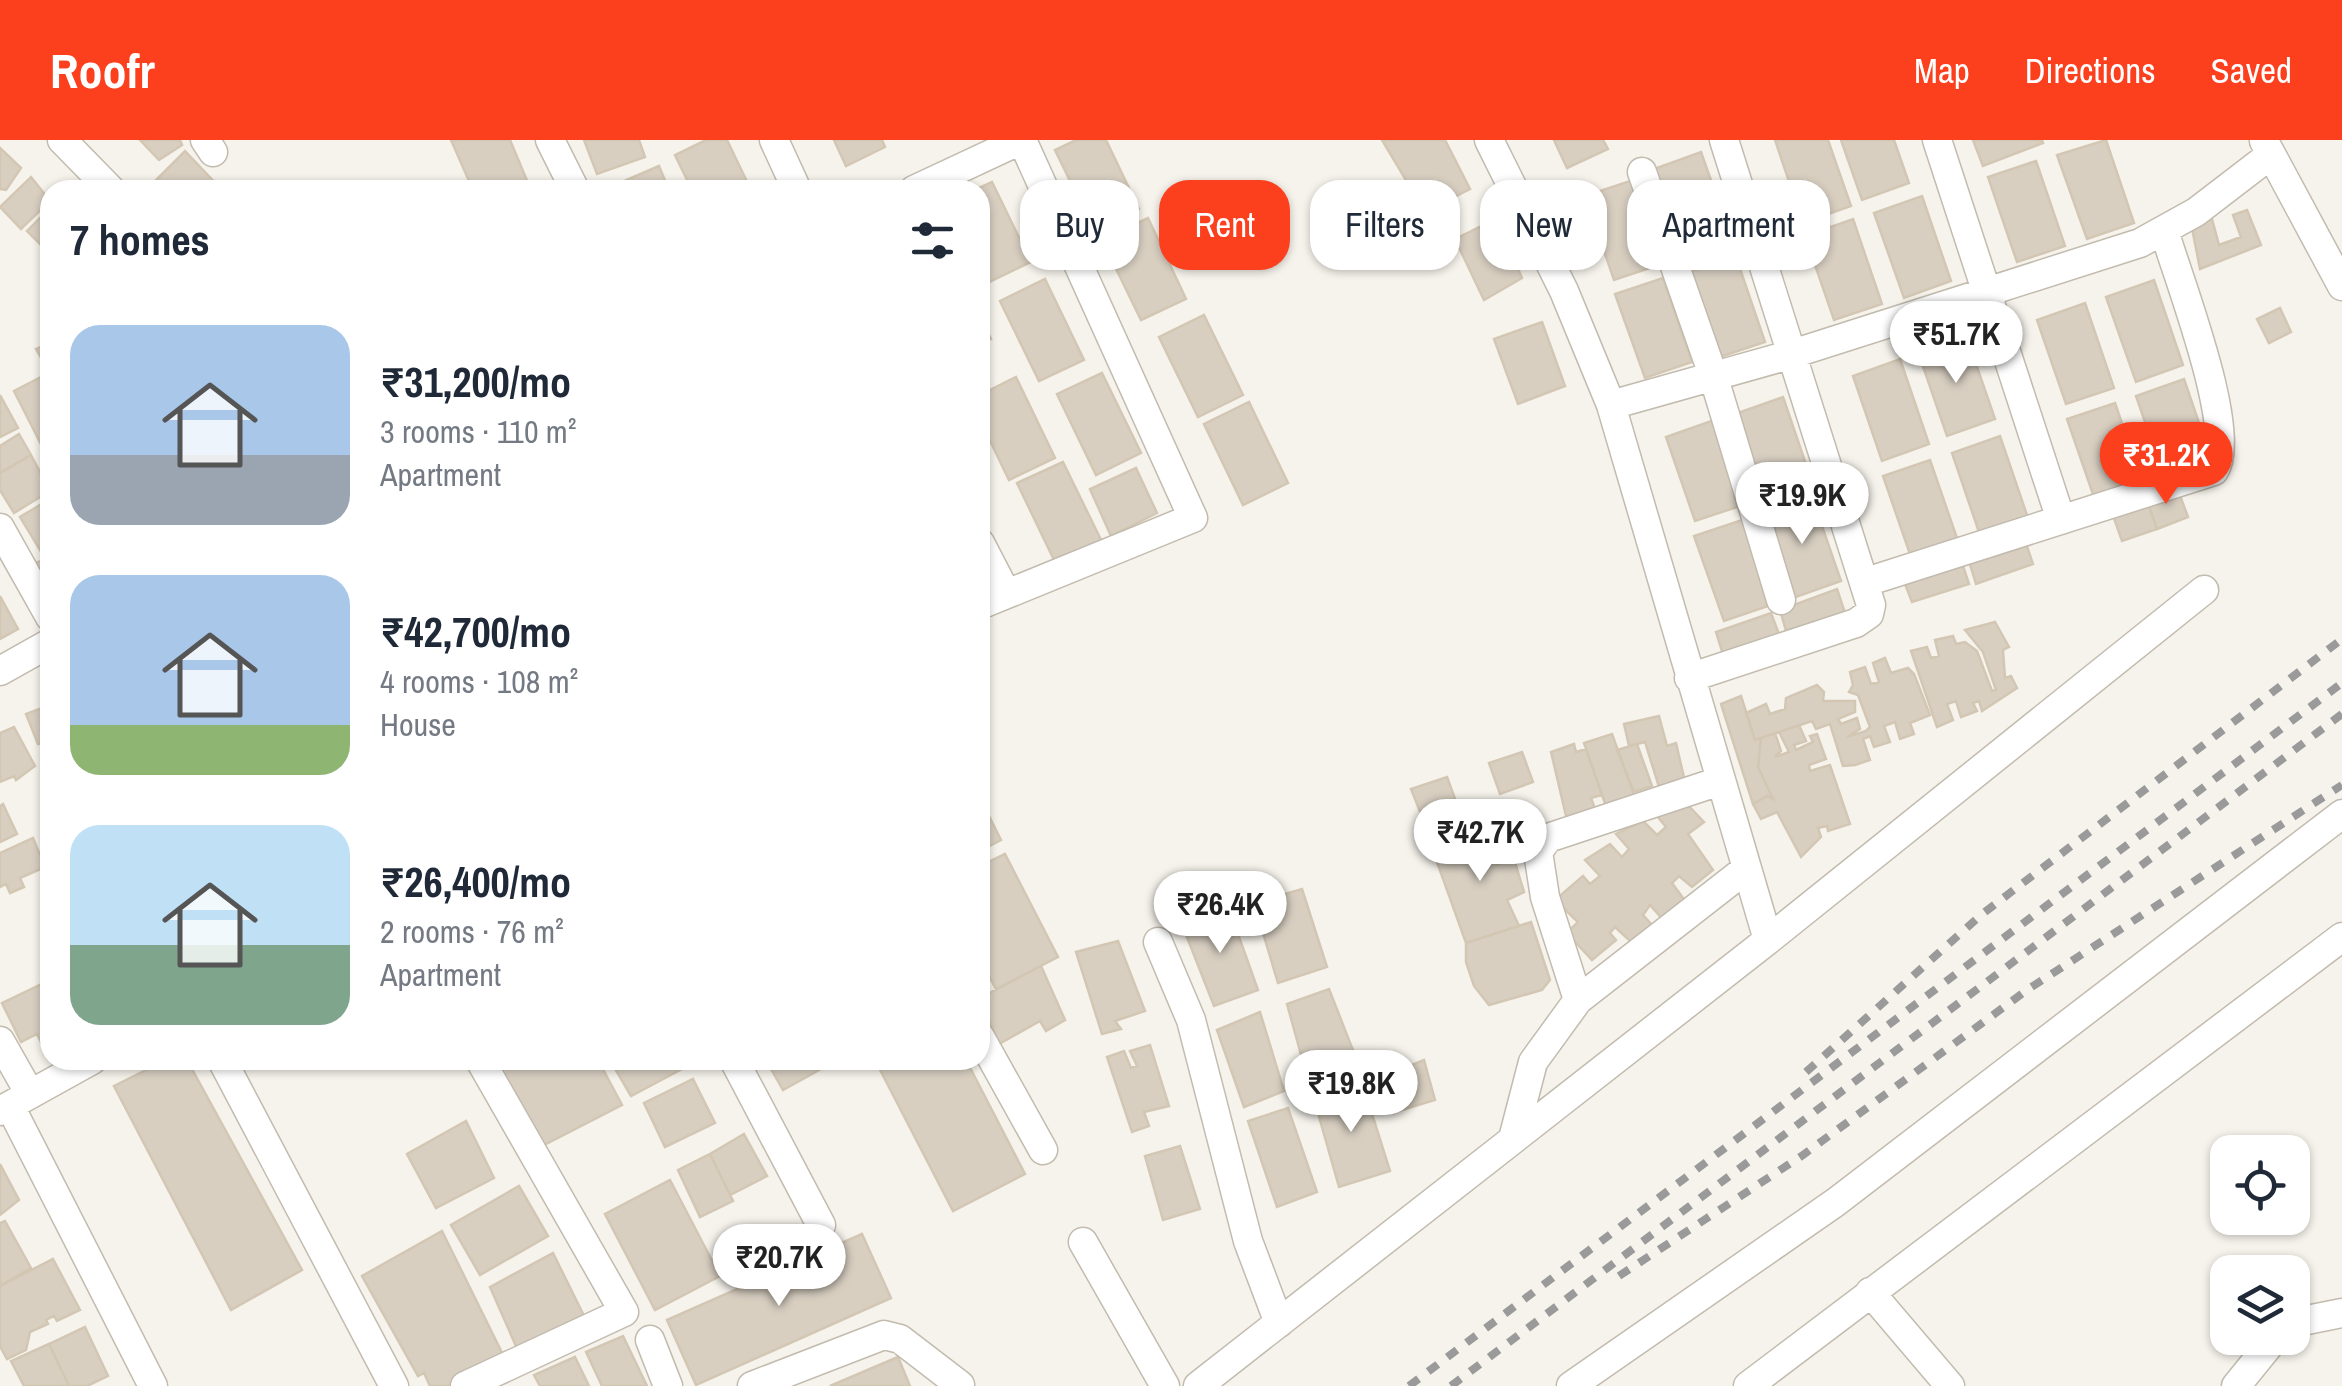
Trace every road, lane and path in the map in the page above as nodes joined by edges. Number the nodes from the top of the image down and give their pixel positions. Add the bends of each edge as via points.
1 (62, 140) edge
2 (550, 140) edge
3 (774, 140) edge
4 (1022, 140) edge
5 (1490, 140) edge
6 (1724, 140) edge
7 (1937, 140) edge
8 (2266, 148) edge
9 (1642, 172) dead end
10 (101, 180) edge
11 (569, 180) edge
12 (792, 180) edge
13 (936, 180) edge
14 (2164, 230) junction
15 (2342, 286) edge
16 (1985, 294) junction
17 (1790, 355) junction
18 (1714, 375) junction
19 (1611, 405) junction
20 (2061, 520) junction
21 (0, 528) edge
22 (1866, 582) junction
23 (2204, 590) dead end
24 (40, 599) edge
25 (993, 599) edge
26 (1782, 600) dead end
27 (40, 649) edge
28 (0, 671) edge
29 (1689, 678) junction
30 (1720, 781) junction
31 (2342, 814) edge
32 (1746, 869) junction
33 (2342, 937) edge
34 (1768, 940) junction
35 (1158, 942) dead end
36 (1578, 1000) junction
37 (0, 1041) edge
38 (990, 1054) edge
39 (74, 1070) edge
40 (227, 1070) edge
41 (486, 1070) edge
42 (739, 1070) edge
43 (13, 1104) edge
44 (1514, 1135) junction
45 (1043, 1150) dead end
46 (820, 1225) dead end
47 (1083, 1242) dead end
48 (1870, 1292) junction
49 (2342, 1314) edge
50 (2310, 1320) edge
51 (1280, 1323) junction
52 (650, 1340) dead end
53 (2261, 1355) edge
54 (960, 1385) edge
55 (153, 1386) edge
56 (394, 1386) edge
57 (465, 1386) edge
58 (668, 1386) edge
59 (752, 1386) edge
60 (1165, 1386) edge
61 (1198, 1386) edge
62 (1572, 1386) edge
63 (1748, 1386) edge
64 (1950, 1386) edge
65 (2236, 1386) edge

1 - 10 street
2 - 11 street
3 - 12 street
4 - 13 street
4 - 25 street via 1193,518
5 - 19 street
6 - 17 street
7 - 16 street
8 - 14 street
8 - 15 street
9 - 18 street
14 - 16 street
14 - 20 street via 2219,404 2222,459 2214,470
16 - 17 street
16 - 20 street
17 - 18 street
17 - 22 street
18 - 19 street
18 - 26 street
19 - 29 street
20 - 22 street
21 - 24 street
22 - 29 street via 1871,605 1862,620
23 - 34 street
27 - 28 street
29 - 30 street
30 - 32 street
30 - 36 street via 1548,838 1538,852
31 - 62 street via 1836,1202
32 - 34 street
32 - 36 street
33 - 48 street
34 - 44 street
35 - 51 street via 1191,1020 1234,1193
36 - 44 street via 1533,1062
37 - 43 street
38 - 45 street
39 - 43 street
40 - 56 street
41 - 57 street via 624,1312
42 - 46 street
43 - 55 street
44 - 51 street
47 - 60 street
48 - 63 street
48 - 64 street
49 - 50 street
51 - 61 street
52 - 58 street
53 - 65 street
54 - 59 street via 900,1339 884,1335

